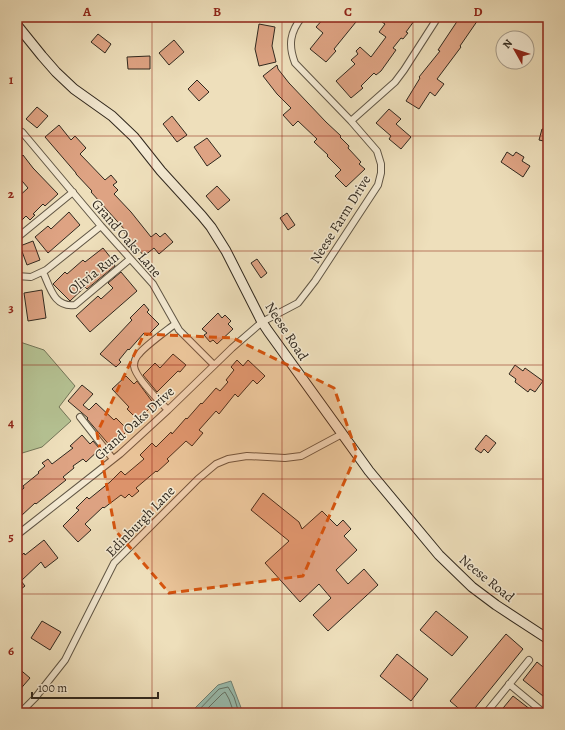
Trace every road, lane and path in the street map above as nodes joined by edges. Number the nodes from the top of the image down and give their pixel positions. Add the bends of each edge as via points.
1 (302, 17) edge
2 (438, 17) edge
3 (17, 25) edge
4 (351, 121) junction
5 (17, 130) edge
6 (73, 192) junction
7 (101, 226) junction
8 (18, 237) edge
9 (130, 259) junction
10 (43, 272) junction
11 (17, 276) edge
12 (262, 322) junction
13 (175, 324) junction
14 (214, 365) junction
15 (168, 410) junction
16 (80, 417) dead end
17 (342, 434) junction
18 (113, 459) junction
19 (17, 535) edge
20 (548, 639) edge
21 (529, 660) dead end
22 (509, 684) junction
23 (20, 713) edge
24 (486, 713) edge
25 (544, 713) edge

1 - 4 street, Neese Farm Drive via 296,24 290,43 295,63
2 - 4 street via 394,82
3 - 12 street, Neese Road via 74,89 112,116 134,136 161,171 202,216 226,251
4 - 12 street, Neese Farm Drive via 377,151 381,173 378,185 303,299
5 - 6 street, Grand Oaks Lane via 22,132
6 - 7 street, Grand Oaks Lane
6 - 8 street
7 - 9 street, Grand Oaks Lane
7 - 10 street
9 - 10 street, Olivia Run via 75,305 69,306 61,304 56,299
9 - 13 street, Grand Oaks Lane via 153,284
10 - 11 street via 31,277
12 - 14 street, Grand Oaks Drive
12 - 17 street, Neese Road
13 - 14 street, Grand Oaks Lane
13 - 15 street via 140,353 134,366 153,394
14 - 15 street, Grand Oaks Drive
15 - 18 street, Grand Oaks Drive
16 - 18 street
17 - 20 street, Neese Road via 387,494 459,576 496,605
17 - 23 street, Edinburgh Lane via 301,456 247,456 228,459 216,464 198,479 114,563 65,660
18 - 19 street, Grand Oaks Drive
21 - 22 street
22 - 24 street
22 - 25 street

